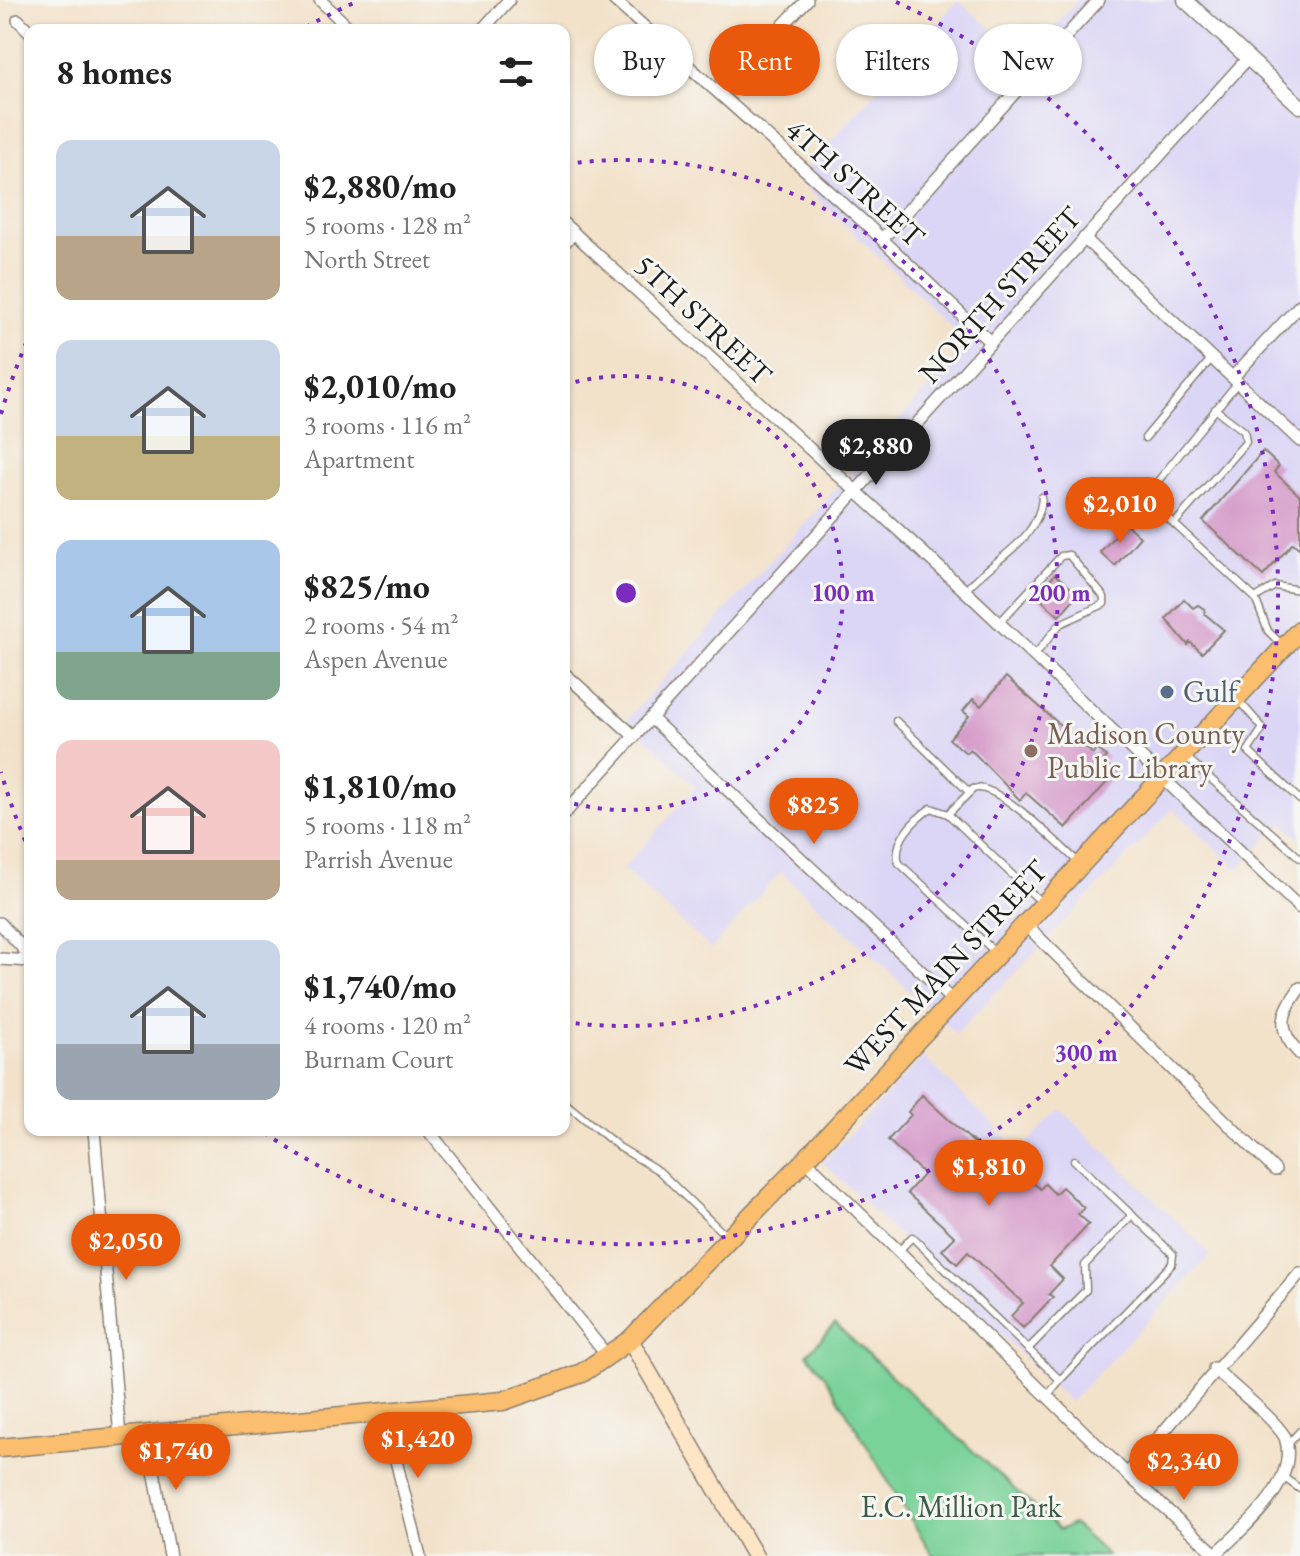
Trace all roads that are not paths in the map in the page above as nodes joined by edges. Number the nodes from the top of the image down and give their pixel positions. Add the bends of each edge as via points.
1 (320, 0) edge
2 (509, 0) edge
3 (614, 0) edge
4 (807, 0) edge
5 (1099, 0) edge
6 (1185, 0) edge
7 (18, 20) dead end
8 (345, 24) edge
9 (487, 24) edge
10 (784, 24) edge
11 (24, 26) edge
12 (1248, 58) junction
13 (709, 82) edge
14 (724, 96) edge
15 (1300, 106) edge
16 (570, 229) edge
17 (574, 233) junction
18 (570, 237) edge
19 (1084, 238) junction
20 (882, 239) junction
21 (1300, 305) edge
22 (989, 341) junction
23 (1211, 359) junction
24 (1235, 380) junction
25 (1215, 409) junction
26 (1145, 438) dead end
27 (1300, 441) edge
28 (854, 491) junction
29 (1042, 497) dead end
30 (1174, 524) junction
31 (1300, 590) edge
32 (965, 591) junction
33 (1255, 598) junction
34 (999, 623) junction
35 (1300, 630) edge
36 (1284, 648) junction
37 (1034, 656) junction
38 (570, 678) edge
39 (1236, 699) junction
40 (651, 718) junction
41 (896, 721) dead end
42 (634, 736) junction
43 (1184, 754) junction
44 (1162, 778) junction
45 (969, 792) junction
46 (1300, 800) edge
47 (570, 807) edge
48 (948, 814) junction
49 (1300, 858) edge
50 (1081, 865) junction
51 (1044, 904) junction
52 (1300, 908) edge
53 (0, 923) edge
54 (1025, 924) junction
55 (24, 952) edge
56 (997, 954) junction
57 (0, 959) edge
58 (24, 959) edge
59 (1300, 988) edge
60 (953, 1001) junction
61 (1300, 1054) edge
62 (570, 1107) edge
63 (95, 1136) edge
64 (433, 1136) edge
65 (805, 1160) junction
66 (1074, 1160) dead end
67 (1275, 1170) dead end
68 (1132, 1215) junction
69 (728, 1238) junction
70 (899, 1251) junction
71 (1300, 1273) edge
72 (630, 1340) junction
73 (1028, 1349) junction
74 (608, 1357) junction
75 (1214, 1368) junction
76 (1060, 1380) junction
77 (1048, 1395) junction
78 (384, 1413) junction
79 (1300, 1431) edge
80 (147, 1434) junction
81 (120, 1437) junction
82 (1288, 1444) junction
83 (0, 1448) edge
84 (1127, 1474) junction
85 (1286, 1479) junction
86 (1300, 1489) edge
87 (1217, 1555) edge
88 (170, 1556) edge
89 (420, 1556) edge
90 (755, 1556) edge

1 - 8 street
2 - 9 street
3 - 13 street, 4TH STREET
4 - 10 street
5 - 20 street
6 - 12 street
7 - 11 street
12 - 15 street
12 - 19 street, NORTH STREET
14 - 20 street, 4TH STREET
16 - 17 street, 5TH STREET
17 - 18 street
17 - 28 street, 5TH STREET
19 - 22 street, NORTH STREET
19 - 23 street
20 - 22 street, 4TH STREET
21 - 24 street
22 - 28 street, NORTH STREET
23 - 24 street
23 - 26 lane
24 - 25 lane
24 - 27 street
25 - 30 lane via 1145,497
25 - 30 lane via 1244,431 1246,442
28 - 32 street, 5TH STREET
28 - 40 street, NORTH STREET
29 - 32 lane via 1037,523 1013,549 982,569
30 - 33 lane
31 - 33 lane via 1275,586
32 - 34 street, 5TH STREET
33 - 36 lane via 1268,631
34 - 37 street, 5TH STREET
34 - 37 lane via 1061,556 1069,555 1104,597 1104,604 1060,624
35 - 36 main road, WEST MAIN STREET
36 - 39 main road, WEST MAIN STREET
37 - 44 street, 5TH STREET
38 - 42 street
39 - 43 main road, WEST MAIN STREET
39 - 46 lane via 1263,728 1248,751
40 - 42 street, NORTH STREET
40 - 60 street
41 - 45 lane
42 - 47 street, NORTH STREET
43 - 44 main road, WEST MAIN STREET
43 - 49 lane
44 - 50 main road, WEST MAIN STREET
44 - 52 street, 5TH STREET
45 - 48 lane
45 - 50 lane via 978,786 1023,812
48 - 51 lane
48 - 56 lane via 931,808 923,813 896,849 899,863
50 - 51 main road, WEST MAIN STREET
51 - 54 main road, WEST MAIN STREET
53 - 55 street
54 - 56 main road, WEST MAIN STREET
54 - 67 street
56 - 60 main road, WEST MAIN STREET
57 - 58 street
59 - 61 street via 1282,1019 1283,1031
60 - 65 main road, WEST MAIN STREET
62 - 69 lane via 659,1171
63 - 81 street
64 - 74 street
65 - 69 main road, WEST MAIN STREET
65 - 70 street
66 - 68 lane
68 - 73 lane via 1085,1265 1086,1290
68 - 76 lane via 1173,1254 1172,1264
69 - 72 main road, WEST MAIN STREET
70 - 73 lane via 912,1237
70 - 77 street
71 - 75 street
72 - 74 main road, WEST MAIN STREET
72 - 90 main road
73 - 76 lane
74 - 78 main road, WEST MAIN STREET via 551,1386 503,1401
75 - 82 street
75 - 84 street
76 - 77 lane
77 - 84 street
78 - 80 main road, WEST MAIN STREET
78 - 89 street
79 - 82 lane
80 - 81 main road, WEST MAIN STREET
80 - 88 street
81 - 83 main road, WEST MAIN STREET
82 - 85 street via 1292,1468
84 - 87 street
85 - 86 lane
85 - 87 street

